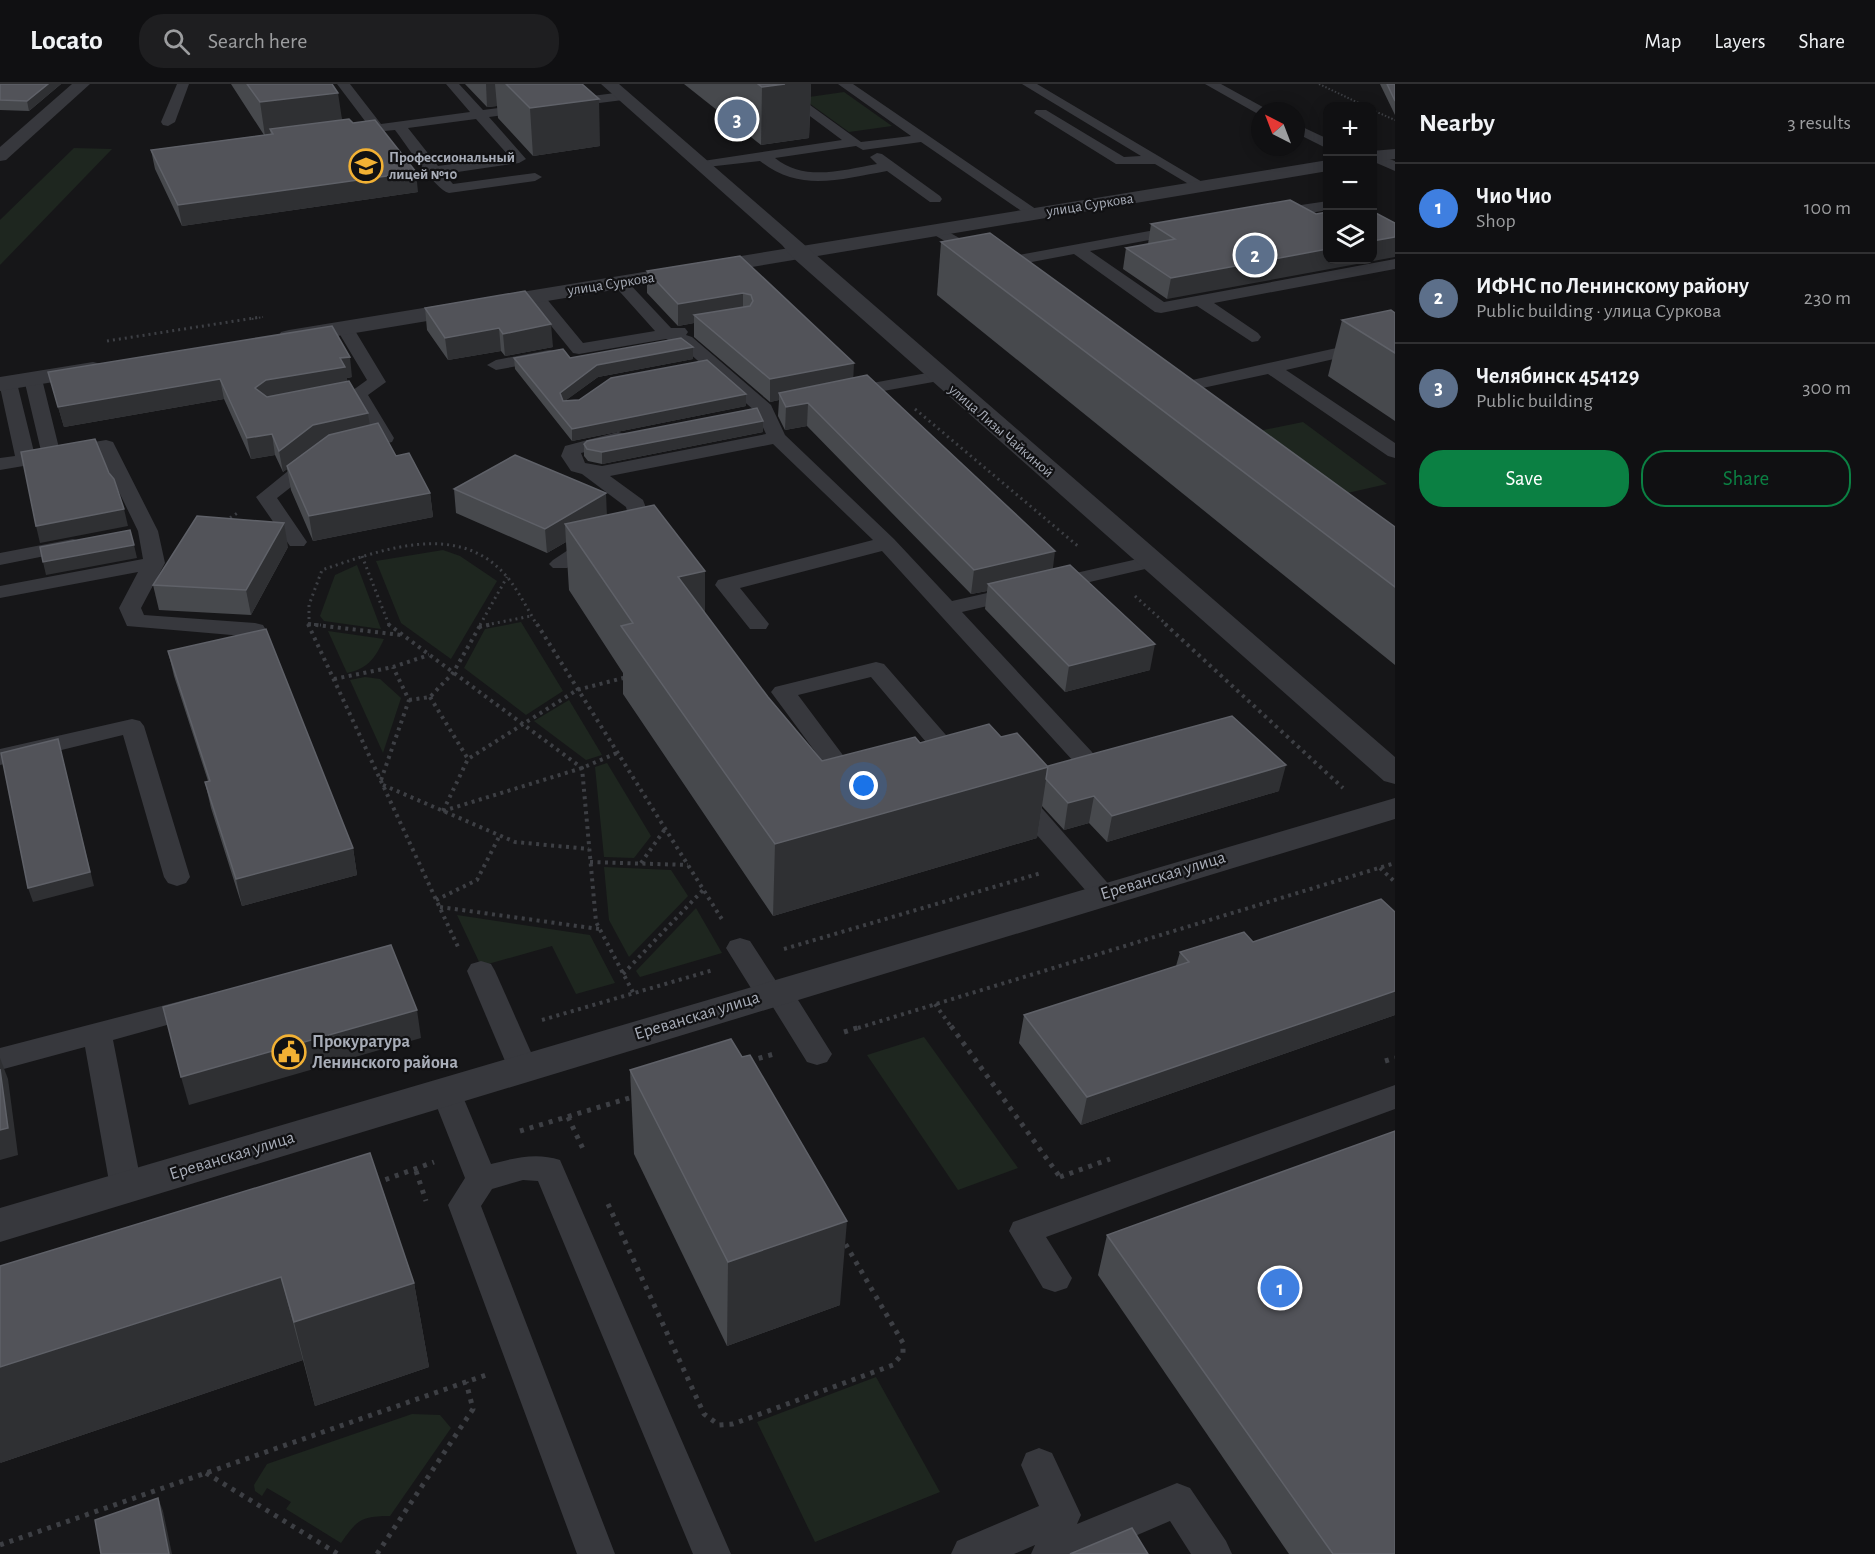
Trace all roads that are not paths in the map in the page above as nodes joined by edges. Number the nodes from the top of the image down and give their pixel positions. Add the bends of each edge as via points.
1 (82, 84) edge
2 (183, 84) edge
3 (343, 84) edge
4 (452, 84) edge
5 (773, 84) edge
6 (844, 84) edge
7 (1028, 84) edge
8 (1211, 84) edge
9 (616, 90) edge
10 (1251, 105) edge
11 (1041, 113) dead end
12 (480, 114) junction
13 (168, 122) dead end
14 (398, 125) junction
15 (377, 128) junction
16 (1305, 133) edge
17 (331, 134) edge
18 (923, 138) junction
19 (1323, 142) edge
20 (858, 144) junction
21 (1395, 154) edge
22 (0, 156) edge
23 (763, 156) junction
24 (1377, 157) edge
25 (1377, 158) edge
26 (1157, 160) junction
27 (703, 165) junction
28 (890, 166) junction
29 (1323, 166) edge
30 (1395, 167) edge
31 (434, 171) junction
32 (535, 177) dead end
33 (1202, 186) junction
34 (935, 199) dead end
35 (1323, 206) edge
36 (1035, 214) junction
37 (1257, 217) edge
38 (1198, 227) edge
39 (936, 230) junction
40 (1078, 250) junction
41 (799, 253) junction
42 (995, 264) junction
43 (1395, 264) edge
44 (975, 268) edge
45 (620, 283) junction
46 (535, 297) junction
47 (1199, 300) junction
48 (345, 328) junction
49 (700, 329) edge
50 (667, 334) junction
51 (1252, 337) dead end
52 (1395, 340) edge
53 (264, 341) edge
54 (579, 349) junction
55 (712, 363) junction
56 (496, 365) dead end
57 (114, 366) edge
58 (690, 367) edge
59 (1270, 367) junction
60 (938, 376) junction
61 (33, 379) junction
62 (4, 384) edge
63 (358, 393) junction
64 (831, 396) edge
65 (336, 398) edge
66 (786, 404) edge
67 (1181, 406) edge
68 (764, 409) junction
69 (741, 413) edge
70 (639, 434) edge
71 (777, 437) junction
72 (1395, 452) edge
73 (51, 455) junction
74 (26, 460) junction
75 (0, 464) edge
76 (590, 471) junction
77 (148, 531) junction
78 (125, 535) edge
79 (91, 542) edge
80 (297, 542) dead end
81 (887, 543) junction
82 (0, 559) edge
83 (1151, 562) junction
84 (154, 563) junction
85 (560, 564) dead end
86 (0, 592) edge
87 (948, 609) junction
88 (758, 624) dead end
89 (255, 630) edge
90 (1083, 757) edge
91 (0, 758) edge
92 (1395, 774) edge
93 (881, 786) edge
94 (1382, 811) edge
95 (177, 877) dead end
96 (1103, 894) junction
97 (744, 954) road end
98 (481, 971) road end
99 (774, 993) junction
100 (221, 1000) edge
101 (97, 1034) junction
102 (813, 1048) road end
103 (0, 1059) edge
104 (523, 1068) junction
105 (446, 1092) junction
106 (1395, 1097) edge
107 (481, 1179) junction
108 (126, 1187) junction
109 (0, 1225) edge
110 (1055, 1278) dead end
111 (1039, 1465) dead end
112 (596, 1554) edge
113 (712, 1554) edge
114 (970, 1554) edge
115 (1050, 1554) edge
116 (1213, 1554) edge

1 - 22 street
2 - 13 lane
3 - 15 lane
4 - 12 lane
5 - 20 lane
6 - 18 lane
7 - 26 lane
8 - 10 lane
9 - 12 lane
9 - 27 street, улица Лизы Чайкиной
11 - 26 lane via 1121,161
12 - 14 lane
12 - 31 lane via 519,159
14 - 15 lane
14 - 31 lane
15 - 17 lane
16 - 19 lane
18 - 20 lane
18 - 36 lane
20 - 23 lane
20 - 28 lane
21 - 24 street
23 - 27 lane
23 - 28 lane via 786,173 799,175
25 - 30 lane
26 - 33 lane
27 - 41 street, улица Лизы Чайкиной
28 - 34 lane
29 - 33 street, улица Суркова
31 - 32 lane via 449,189
33 - 36 street, улица Суркова
35 - 37 lane
36 - 39 street, улица Суркова
38 - 40 lane
39 - 41 street, улица Суркова
39 - 42 lane
40 - 42 lane
40 - 47 lane via 1161,308
41 - 45 street, улица Суркова
41 - 60 street, улица Лизы Чайкиной
42 - 44 lane
43 - 47 lane
45 - 46 street, улица Суркова
45 - 50 lane
46 - 48 street, улица Суркова
46 - 54 lane
47 - 51 lane
48 - 53 street, улица Суркова
48 - 63 lane via 377,382
49 - 50 lane
50 - 54 lane
50 - 55 lane via 686,340
52 - 59 lane
54 - 56 lane
55 - 58 lane
55 - 68 lane
57 - 61 street
59 - 67 lane via 1157,388
59 - 72 lane
60 - 64 lane
60 - 83 street, улица Лизы Чайкиной
61 - 62 street
61 - 73 lane
62 - 74 lane
63 - 65 lane
63 - 80 lane via 385,438 324,452 266,497
66 - 68 lane
68 - 69 lane
68 - 71 lane
70 - 76 lane via 572,450 571,456 578,466
71 - 76 lane via 602,472
71 - 81 lane
73 - 74 lane
73 - 77 lane via 106,446
74 - 75 lane
76 - 85 lane via 636,504 638,513
77 - 78 lane
77 - 84 lane
79 - 82 lane
81 - 87 lane
81 - 88 lane via 726,585
83 - 87 lane
83 - 92 street, улица Лизы Чайкиной
84 - 86 lane
84 - 89 lane via 130,608 135,621
87 - 90 lane
91 - 95 lane via 132,726
93 - 96 lane via 859,792 783,692 876,669 969,769 1076,863
94 - 96 street, Ереванская улица
96 - 99 street, Ереванская улица
97 - 99 lane
98 - 104 lane
99 - 102 lane
99 - 104 street, Ереванская улица
100 - 101 lane
101 - 103 lane
101 - 108 lane
104 - 105 street, Ереванская улица
105 - 107 lane
105 - 108 street, Ереванская улица
106 - 110 lane via 1024,1231
107 - 112 lane via 465,1205
107 - 113 lane via 523,1168 549,1169
108 - 109 street, Ереванская улица
111 - 114 lane via 1062,1515
115 - 116 lane via 1177,1500

